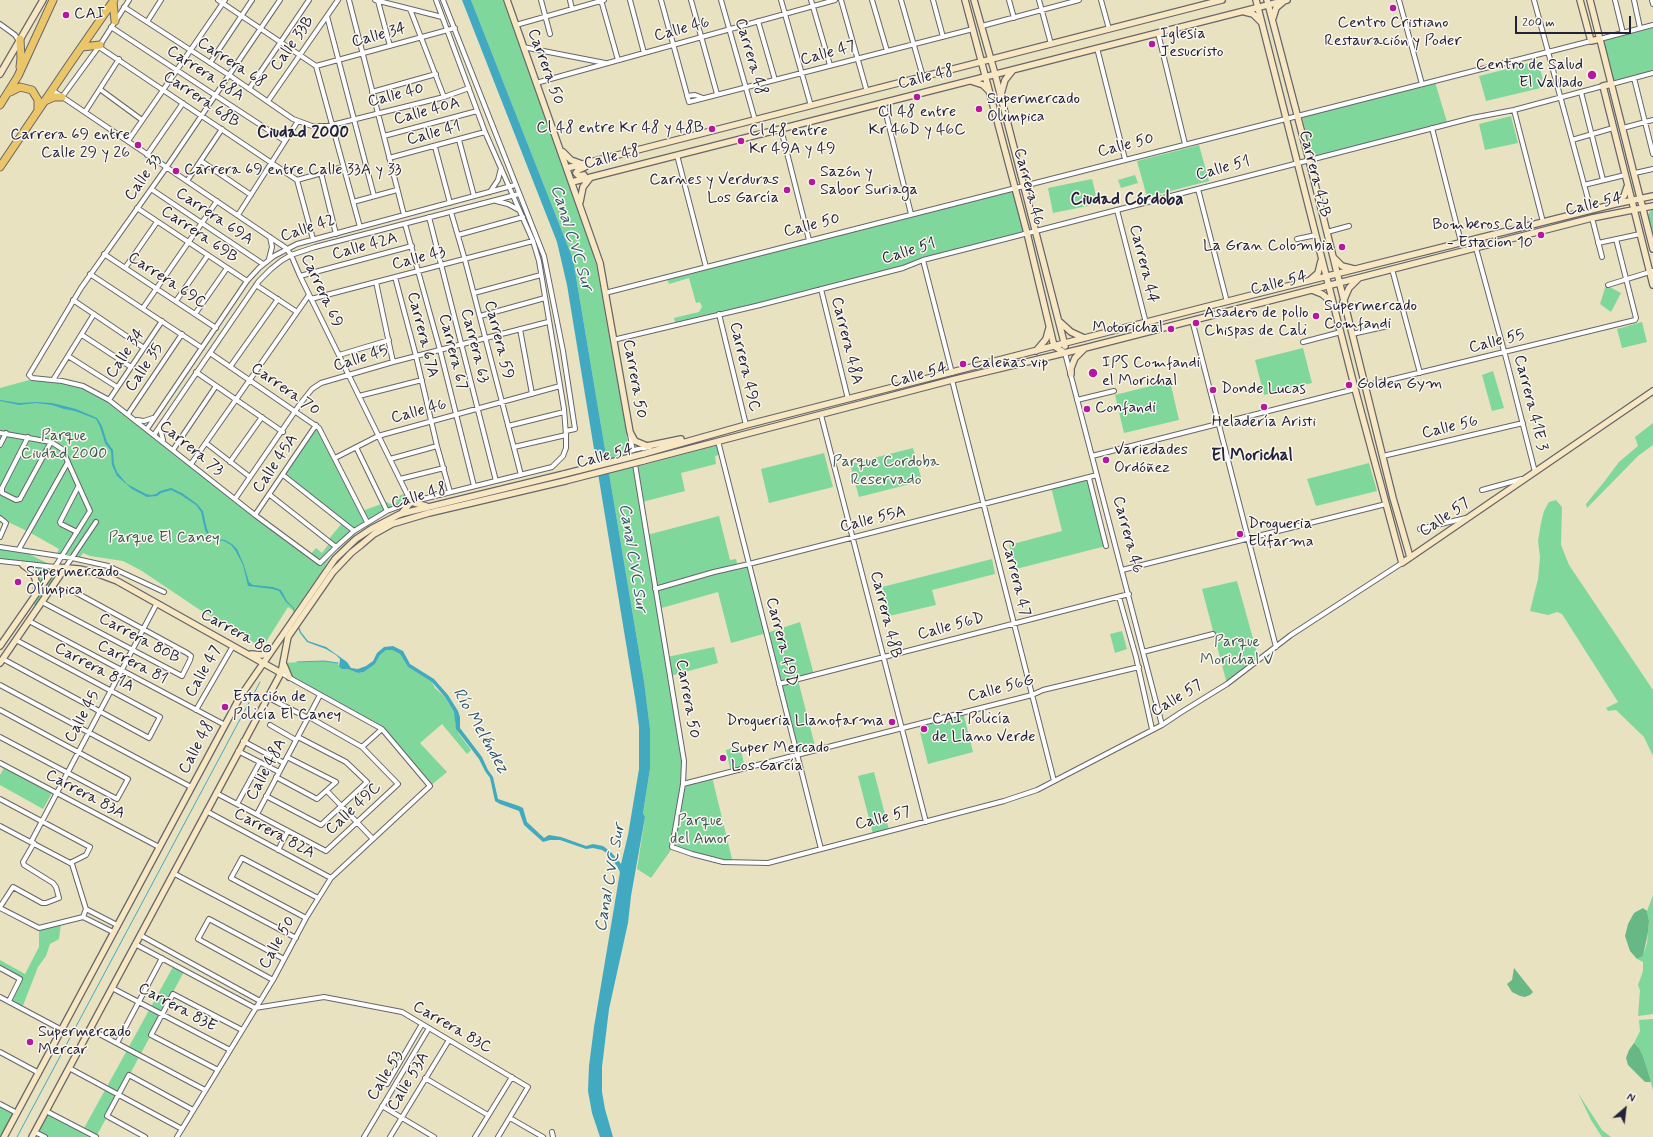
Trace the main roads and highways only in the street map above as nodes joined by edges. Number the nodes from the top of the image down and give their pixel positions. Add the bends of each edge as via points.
1 (42, 0) edge
2 (54, 0) edge
3 (507, 0) edge
4 (965, 0) edge
5 (974, 0) edge
6 (1222, 0) edge
7 (1256, 0) edge
8 (1286, 0) edge
9 (1580, 0) edge
10 (1590, 0) edge
11 (114, 1) edge
12 (1268, 2) edge
13 (1258, 8) junction
14 (1241, 12) junction
15 (1272, 20) junction
16 (1262, 22) junction
17 (113, 24) road end
18 (18, 38) junction
19 (1600, 39) junction
20 (82, 46) junction
21 (100, 46) road end
22 (991, 60) junction
23 (982, 62) junction
24 (1014, 69) junction
25 (0, 74) edge
26 (995, 74) junction
27 (18, 75) junction
28 (986, 76) junction
29 (971, 81) junction
30 (1612, 84) junction
31 (9, 92) junction
32 (1000, 94) junction
33 (991, 95) junction
34 (62, 97) road end
35 (44, 102) junction
36 (0, 105) edge
37 (37, 112) junction
38 (561, 151) junction
39 (595, 161) junction
40 (585, 164) junction
41 (0, 167) edge
42 (567, 168) junction
43 (598, 175) junction
44 (591, 177) junction
45 (572, 182) junction
46 (1627, 187) junction
47 (1638, 187) junction
48 (1653, 196) edge
49 (1641, 199) junction
50 (1631, 201) junction
51 (1615, 204) junction
52 (581, 206) junction
53 (1653, 207) edge
54 (1643, 208) junction
55 (1634, 209) junction
56 (1617, 212) junction
57 (1646, 220) junction
58 (1637, 223) junction
59 (1317, 237) junction
60 (1329, 239) junction
61 (1653, 249) edge
62 (1332, 255) junction
63 (1321, 256) junction
64 (1360, 268) junction
65 (1651, 272) edge
66 (1337, 274) junction
67 (1326, 276) junction
68 (1360, 277) junction
69 (1048, 281) junction
70 (1307, 281) junction
71 (1339, 282) junction
72 (1039, 283) junction
73 (1329, 285) junction
74 (1653, 286) edge
75 (1302, 292) junction
76 (1343, 302) junction
77 (1334, 305) junction
78 (1058, 320) junction
79 (1049, 322) junction
80 (1084, 338) junction
81 (1064, 344) junction
82 (1054, 346) junction
83 (1085, 348) junction
84 (1036, 352) junction
85 (1065, 353) junction
86 (1071, 374) road end
87 (1653, 391) edge
88 (746, 425) junction
89 (652, 446) joint
90 (564, 474) joint
91 (565, 481) joint
92 (428, 506) junction
93 (400, 514) junction
94 (373, 531) junction
95 (1410, 557) junction
96 (1402, 563) joint
97 (23, 564) road end
98 (65, 568) junction
99 (36, 595) junction
100 (0, 646) edge
101 (271, 651) junction
102 (248, 654) junction
103 (1, 661) edge
104 (263, 663) junction
105 (283, 663) junction
106 (281, 673) junction
107 (289, 677) road end
108 (34, 1134) edge
109 (4, 1137) edge

1 - 18 main road via 25,32
2 - 27 highway
3 - 38 main road, Carrera 50
4 - 23 main road, Carrera 46
5 - 22 main road, Carrera 46
6 - 22 main road, Calle 48
7 - 13 main road, Carrera 42B
8 - 12 main road, Calle 48
8 - 15 main road via 1276,8
9 - 19 main road, Calle 50 via 1591,41
10 - 19 main road
11 - 17 highway
11 - 20 highway
12 - 13 main road, Calle 48
12 - 15 main road, Carrera 42B
13 - 14 main road, Calle 48
13 - 16 main road, Carrera 42B
14 - 16 main road via 1253,14
14 - 24 main road, Calle 48
15 - 60 main road, Carrera 42B
16 - 59 main road, Carrera 42B
18 - 25 main road
18 - 27 highway via 21,58
19 - 30 main road
20 - 21 highway
20 - 35 highway
22 - 23 main road, Calle 48
22 - 26 main road, Carrera 46
23 - 28 main road, Carrera 46
23 - 39 main road, Calle 48
24 - 26 main road, Calle 48
24 - 32 main road
26 - 28 main road, Calle 48
26 - 32 main road, Carrera 46
27 - 31 highway
28 - 29 main road, Calle 48
28 - 33 main road, Carrera 46
29 - 33 main road via 983,85
29 - 43 main road, Calle 48
30 - 46 main road, Calle 51 via 1603,86
30 - 47 main road
31 - 36 highway
31 - 37 highway via 20,87 32,90 38,100
32 - 69 main road, Carrera 46
33 - 72 main road, Carrera 46
34 - 35 highway via 50,98
35 - 37 highway
37 - 41 highway
38 - 40 main road via 571,160
38 - 42 main road, Carrera 50
39 - 40 main road, Calle 48
39 - 43 main road via 592,166 576,173 580,176 594,173
40 - 42 main road, Calle 48
42 - 45 main road, Carrera 50
43 - 44 main road, Calle 48
44 - 45 main road, Calle 48
44 - 52 main road via 583,187
45 - 52 main road, Carrera 50
46 - 50 main road
46 - 51 main road via 1624,196
47 - 48 main road
47 - 49 main road
48 - 49 main road, Calle 54
49 - 50 main road, Calle 54
49 - 54 main road
50 - 51 main road, Calle 54
50 - 55 main road
51 - 64 main road, Calle 54
52 - 89 main road, Carrera 50 via 600,263 630,432 639,444
53 - 54 main road, Calle 54
53 - 57 main road
54 - 55 main road, Calle 54
54 - 57 main road
55 - 56 main road, Calle 54
55 - 58 main road
56 - 58 main road via 1629,215
56 - 68 main road, Calle 54
57 - 61 main road
58 - 65 main road
59 - 60 main road via 1322,234
59 - 63 main road, Carrera 42B
60 - 62 main road, Carrera 42B
62 - 64 main road via 1346,268
62 - 66 main road, Carrera 42B
63 - 67 main road, Carrera 42B
63 - 70 main road via 1318,273
64 - 66 main road, Calle 54
65 - 74 main road
66 - 67 main road, Calle 54
66 - 71 main road, Carrera 42B
67 - 70 main road, Calle 54
67 - 73 main road, Carrera 42B
68 - 71 main road, Calle 54
68 - 76 main road via 1349,288
69 - 72 main road
69 - 78 main road, Carrera 46
70 - 80 main road, Calle 54
71 - 73 main road, Calle 54
71 - 76 main road, Carrera 42B
72 - 79 main road, Carrera 46
73 - 75 main road, Calle 54
73 - 77 main road, Carrera 42B
75 - 77 main road via 1312,290 1322,294
75 - 83 main road, Calle 54
76 - 95 main road, Carrera 42B
77 - 96 main road, Carrera 42B
78 - 80 main road via 1071,332
78 - 81 main road, Carrera 46
79 - 82 main road, Carrera 46
79 - 84 main road via 1046,338
80 - 81 main road, Calle 54
81 - 82 main road, Calle 54
81 - 85 main road, Carrera 46
82 - 84 main road, Calle 54
82 - 85 main road
83 - 85 main road, Calle 54
83 - 86 main road via 1075,358
84 - 88 main road, Calle 54
85 - 91 main road, Calle 54, bridge
87 - 95 main road, Calle 57
88 - 89 main road, Calle 54
88 - 90 main road, Calle 54, bridge
90 - 92 main road, Calle 48
91 - 94 main road, Calle 48 via 401,521
92 - 93 main road, Calle 48
92 - 93 main road via 411,502
93 - 94 main road, Calle 48
94 - 101 main road, Calle 48 via 356,539 336,559
94 - 105 main road, Calle 48 via 333,572 288,637
95 - 96 main road, Calle 57
97 - 99 main road via 35,578
98 - 99 main road, Carrera 80 via 55,567
98 - 102 main road, Carrera 80 via 107,576
98 - 103 main road
99 - 100 main road
101 - 102 main road via 262,655
101 - 104 main road, Calle 48
102 - 104 main road, Carrera 80
104 - 106 main road, Carrera 80
104 - 109 main road, Calle 48 via 240,696
105 - 106 main road, Calle 48
105 - 107 main road
106 - 108 main road, Calle 48

